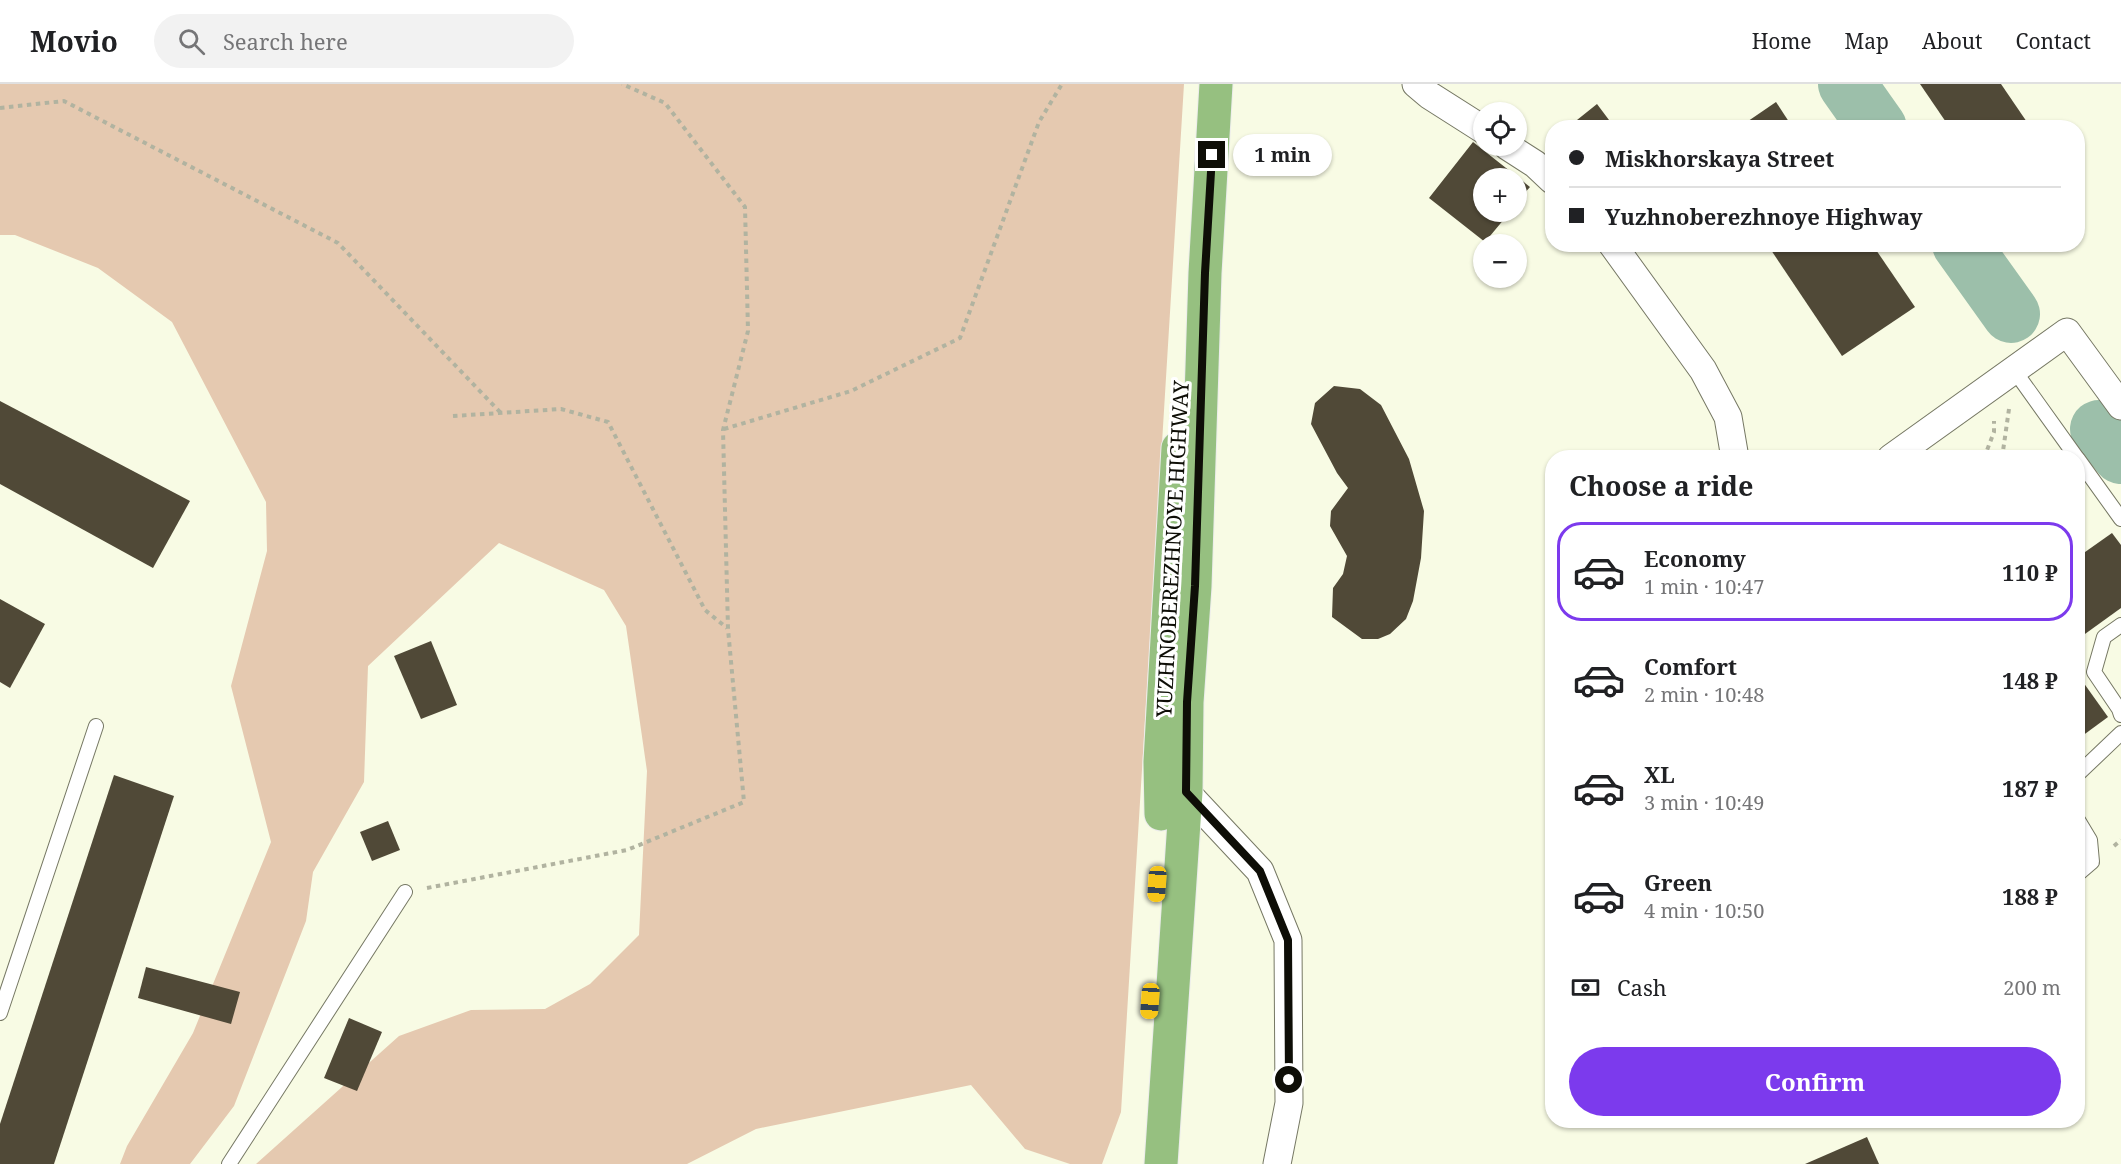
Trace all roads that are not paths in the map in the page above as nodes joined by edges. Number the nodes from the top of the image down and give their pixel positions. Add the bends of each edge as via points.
1 (1196, 84) edge
2 (1216, 84) edge
3 (1416, 84) edge
4 (1473, 123) edge
5 (1523, 156) edge
6 (1545, 173) edge
7 (1618, 252) edge
8 (2014, 370) junction
9 (2121, 406) edge
10 (1734, 450) edge
11 (1902, 450) edge
12 (2071, 450) edge
13 (2085, 469) edge
14 (2121, 519) edge
15 (2121, 625) edge
16 (2121, 715) edge
17 (96, 726) dead end
18 (2121, 733) edge
19 (1160, 762) junction
20 (2085, 767) edge
21 (1186, 792) junction
22 (1161, 814) junction
23 (2085, 832) edge
24 (2085, 868) edge
25 (405, 892) road end
26 (0, 1013) edge
27 (229, 1164) edge
28 (1140, 1164) edge
29 (1161, 1164) edge
30 (1277, 1164) edge

1 - 19 highway, YUZHNOBEREZHNOYE HIGHWAY via 1187,315
2 - 21 highway, YUZHNOBEREZHNOYE HIGHWAY
3 - 4 street
5 - 6 street
7 - 10 street via 1703,370 1728,417
8 - 9 street via 2067,332
8 - 11 street
8 - 12 lane
13 - 14 lane
15 - 16 lane via 2104,637 2094,672
17 - 26 lane
18 - 20 lane
19 - 21 highway
19 - 22 highway, YUZHNOBEREZHNOYE HIGHWAY
21 - 22 highway
21 - 29 highway, YUZHNOBEREZHNOYE HIGHWAY
21 - 30 street via 1260,871 1288,940 1289,1103
22 - 28 highway, YUZHNOBEREZHNOYE HIGHWAY
23 - 24 lane via 2092,862
25 - 27 lane

